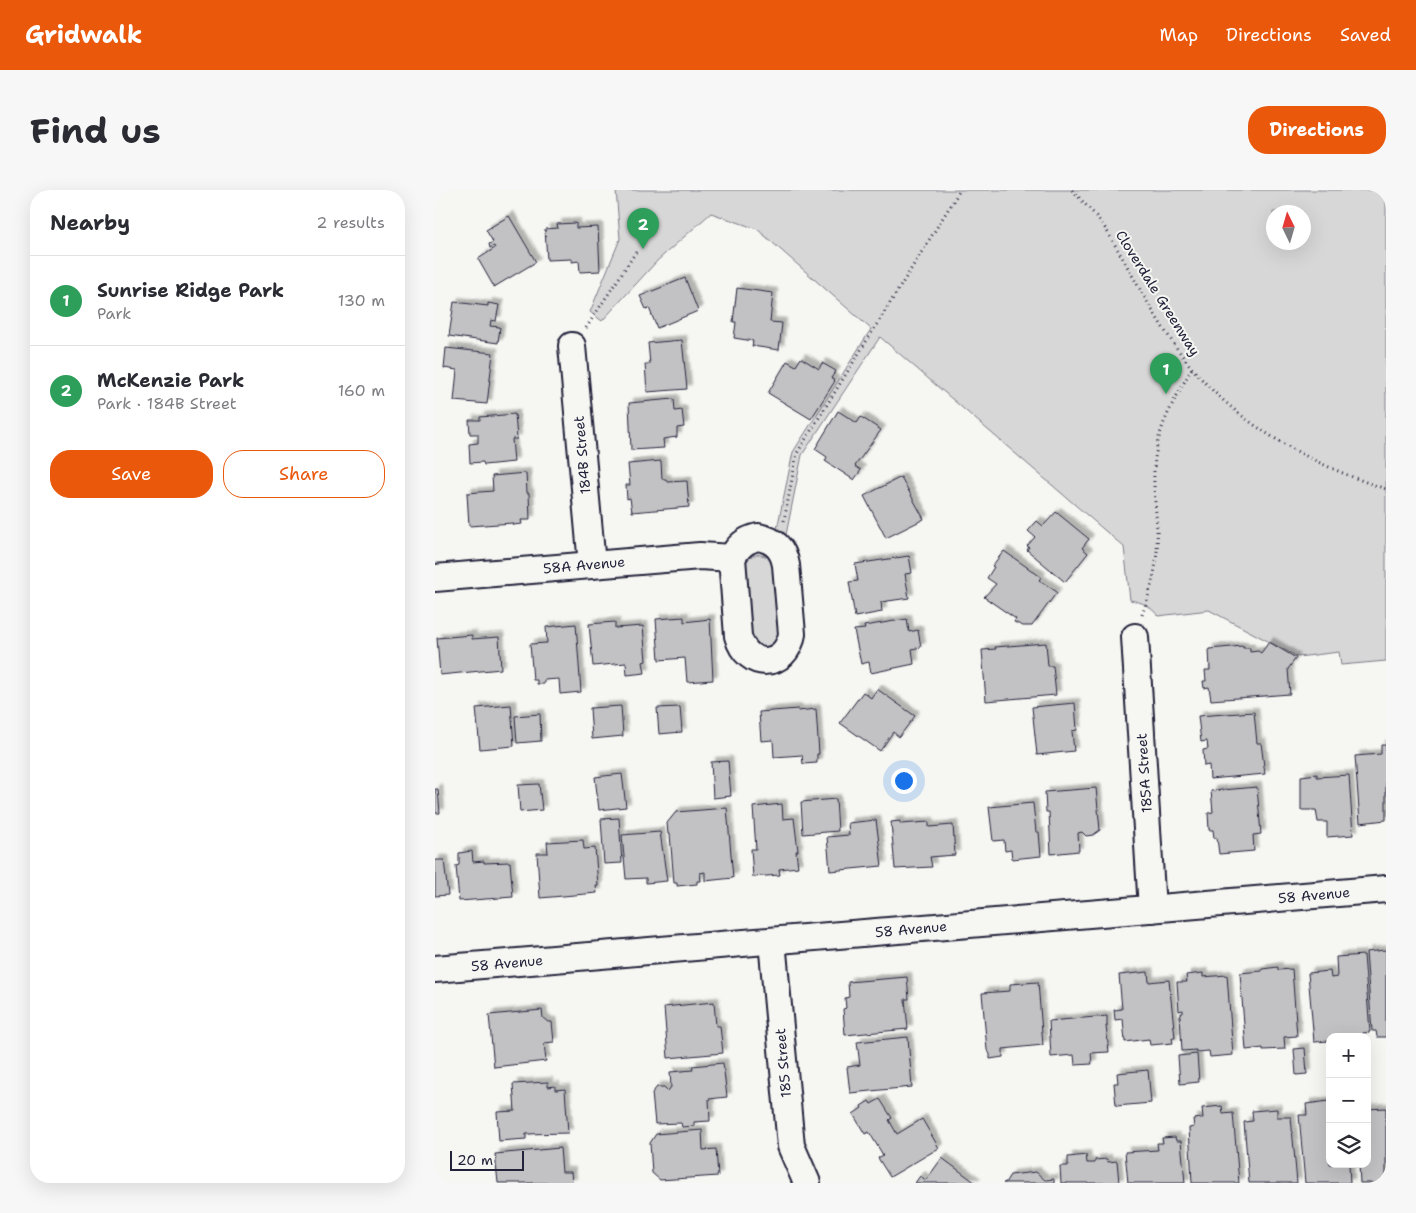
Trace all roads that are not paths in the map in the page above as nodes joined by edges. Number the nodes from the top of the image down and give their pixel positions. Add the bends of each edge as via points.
1 (572, 346) road end
2 (732, 558) dead end
3 (592, 565) junction
4 (435, 578) edge
5 (1135, 637) dead end
6 (1386, 889) edge
7 (1152, 909) junction
8 (772, 941) junction
9 (435, 969) edge
10 (807, 1183) edge

1 - 3 street, 184B Street
2 - 3 street, 58A Avenue via 700,556
3 - 4 street, 58A Avenue
5 - 7 street, 185A Street
6 - 7 street, 58 Avenue
7 - 8 street, 58 Avenue
8 - 9 street, 58 Avenue
8 - 10 street, 185 Street via 791,1146

